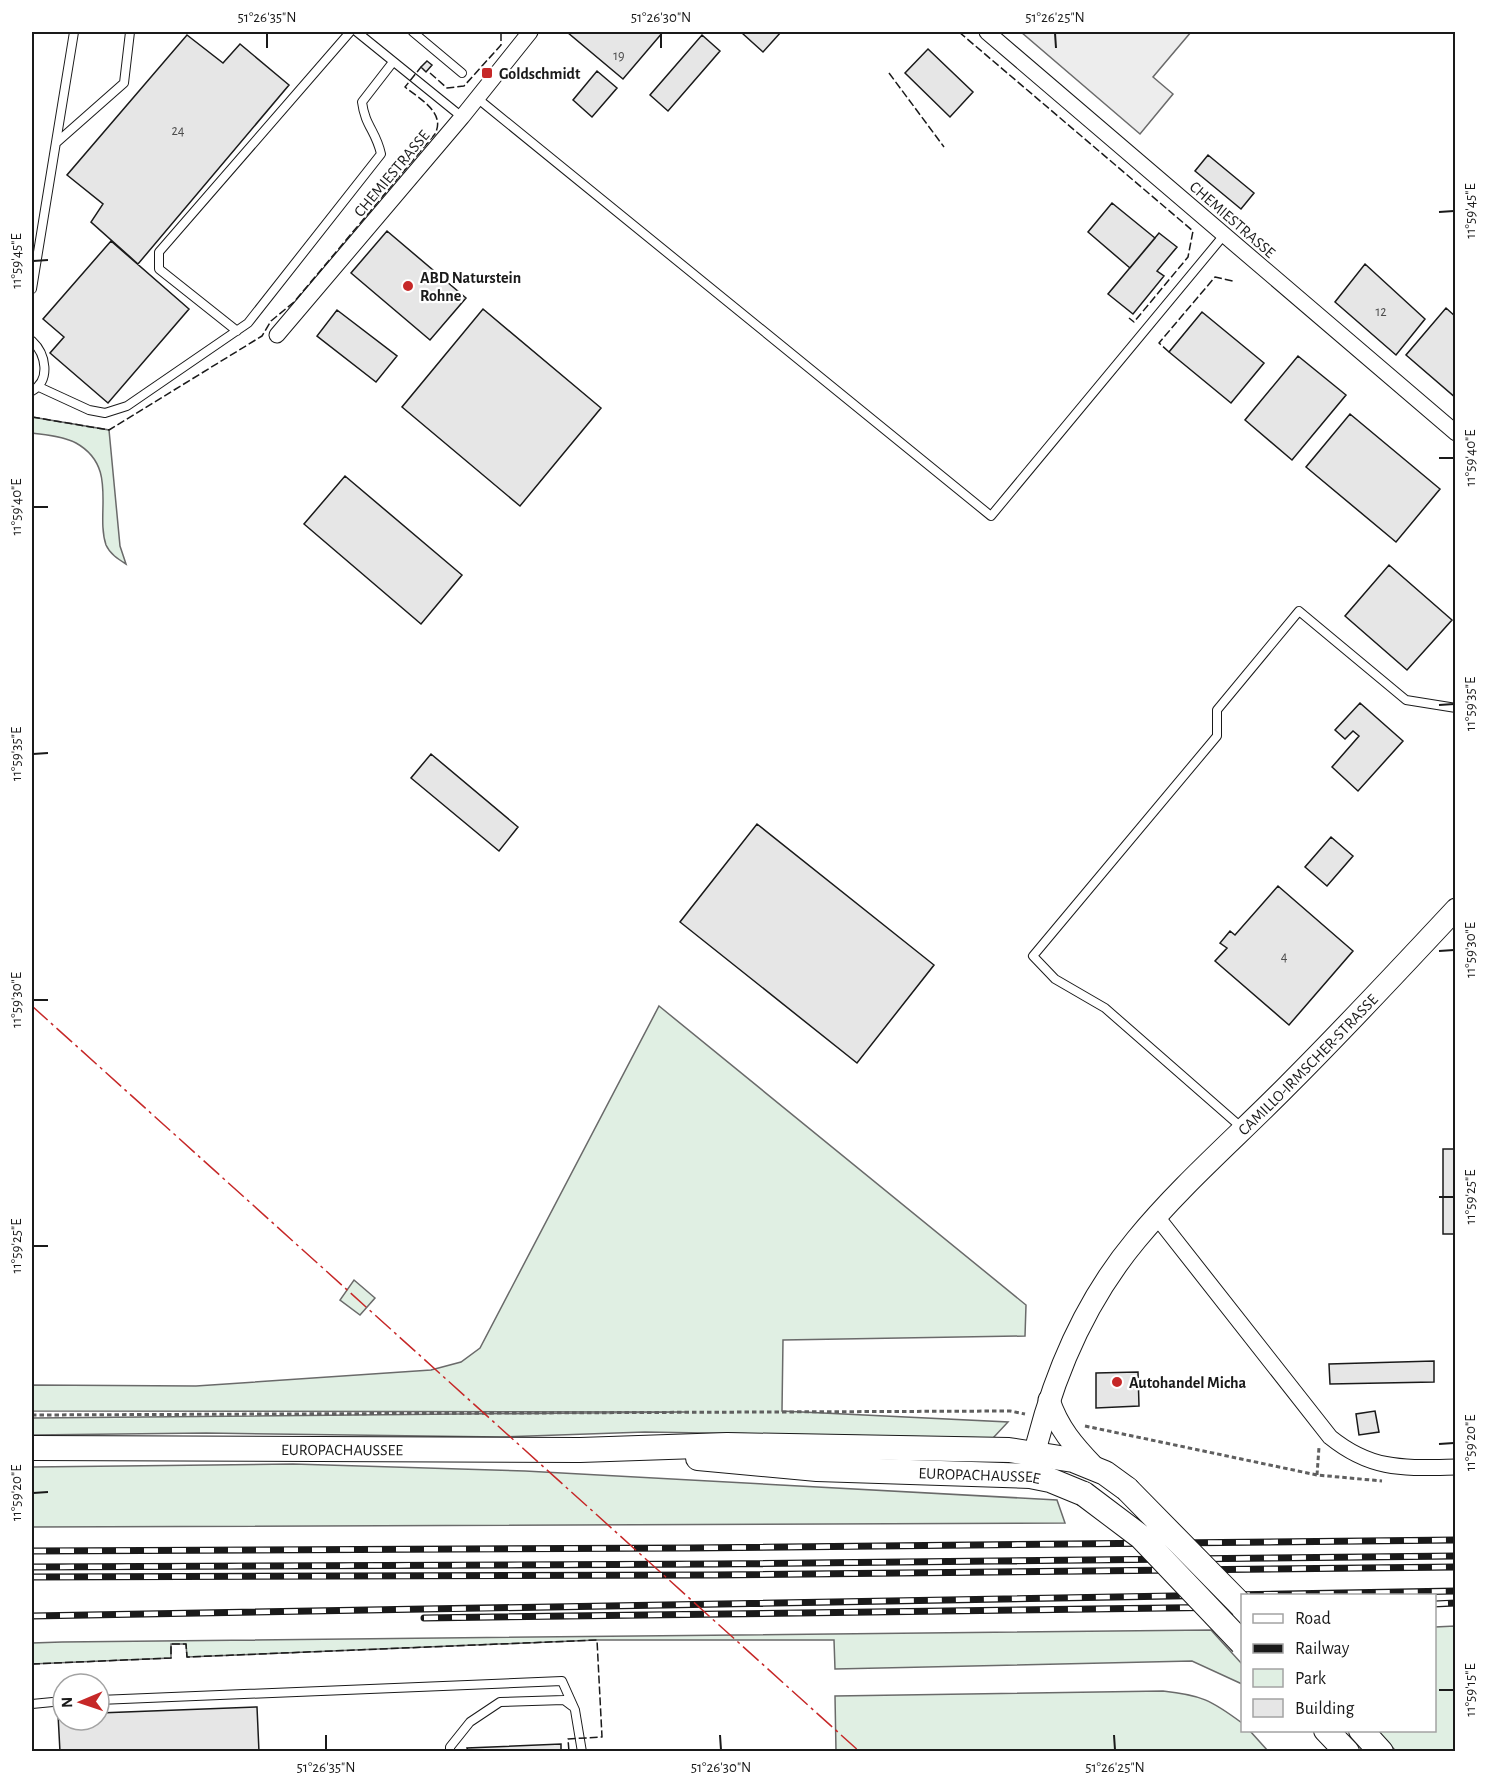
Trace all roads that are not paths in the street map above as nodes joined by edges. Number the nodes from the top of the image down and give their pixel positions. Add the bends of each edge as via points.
1 (74, 32) edge
2 (130, 32) edge
3 (350, 32) edge
4 (357, 32) edge
5 (413, 32) edge
6 (530, 32) edge
7 (987, 32) edge
8 (393, 62) junction
9 (462, 73) dead end
10 (477, 98) junction
11 (462, 117) junction
12 (56, 143) junction
13 (1224, 235) junction
14 (32, 289) edge
15 (237, 331) junction
16 (277, 335) dead end
17 (32, 341) edge
18 (35, 389) edge
19 (1455, 433) edge
20 (1455, 708) edge
21 (1455, 909) edge
22 (1244, 1130) junction
23 (1156, 1217) junction
24 (1049, 1412) junction
25 (32, 1448) edge
26 (654, 1449) junction
27 (1035, 1452) junction
28 (1094, 1467) junction
29 (1455, 1467) edge
30 (1030, 1476) junction
31 (1241, 1605) edge
32 (1241, 1642) edge
33 (111, 1700) edge
34 (51, 1702) edge
35 (32, 1704) edge
36 (575, 1710) junction
37 (1327, 1732) edge
38 (1362, 1732) edge
39 (450, 1752) edge
40 (582, 1752) edge
41 (1347, 1752) edge
42 (1380, 1752) edge

1 - 12 lane
2 - 12 lane via 124,83
3 - 15 lane via 159,252 159,269
4 - 8 lane
5 - 9 lane
6 - 10 street, CHEMIESTRASSE
7 - 13 street, CHEMIESTRASSE
8 - 11 lane
8 - 15 lane via 362,102 364,121 378,139 381,154 248,323
10 - 11 street, CHEMIESTRASSE
10 - 13 lane via 991,516
11 - 16 street, CHEMIESTRASSE
12 - 14 lane
13 - 19 street, CHEMIESTRASSE
15 - 18 lane via 127,406 105,413
17 - 18 lane via 43,353 44,372
20 - 22 lane via 1406,700 1299,610 1217,710 1217,736 1033,956 1055,979 1105,1008
21 - 22 street, CAMILLO-IRMSCHER-STRASSE
22 - 23 street, CAMILLO-IRMSCHER-STRASSE
23 - 24 street, CAMILLO-IRMSCHER-STRASSE via 1119,1262 1080,1324
23 - 29 street via 1320,1426 1353,1455 1377,1464
24 - 27 street, CAMILLO-IRMSCHER-STRASSE
24 - 28 street
25 - 26 main road, EUROPACHAUSSEE
26 - 27 main road, EUROPACHAUSSEE via 727,1445
26 - 30 main road, EUROPACHAUSSEE via 784,1467
27 - 28 main road, EUROPACHAUSSEE
27 - 30 street, CAMILLO-IRMSCHER-STRASSE
28 - 31 main road, EUROPACHAUSSEE, bridge via 1127,1489
30 - 32 main road, EUROPACHAUSSEE, bridge via 1084,1494 1141,1537
33 - 36 lane via 562,1681
34 - 35 lane
36 - 39 lane via 564,1700 500,1702 470,1722
36 - 40 lane
37 - 41 main road
38 - 42 main road

